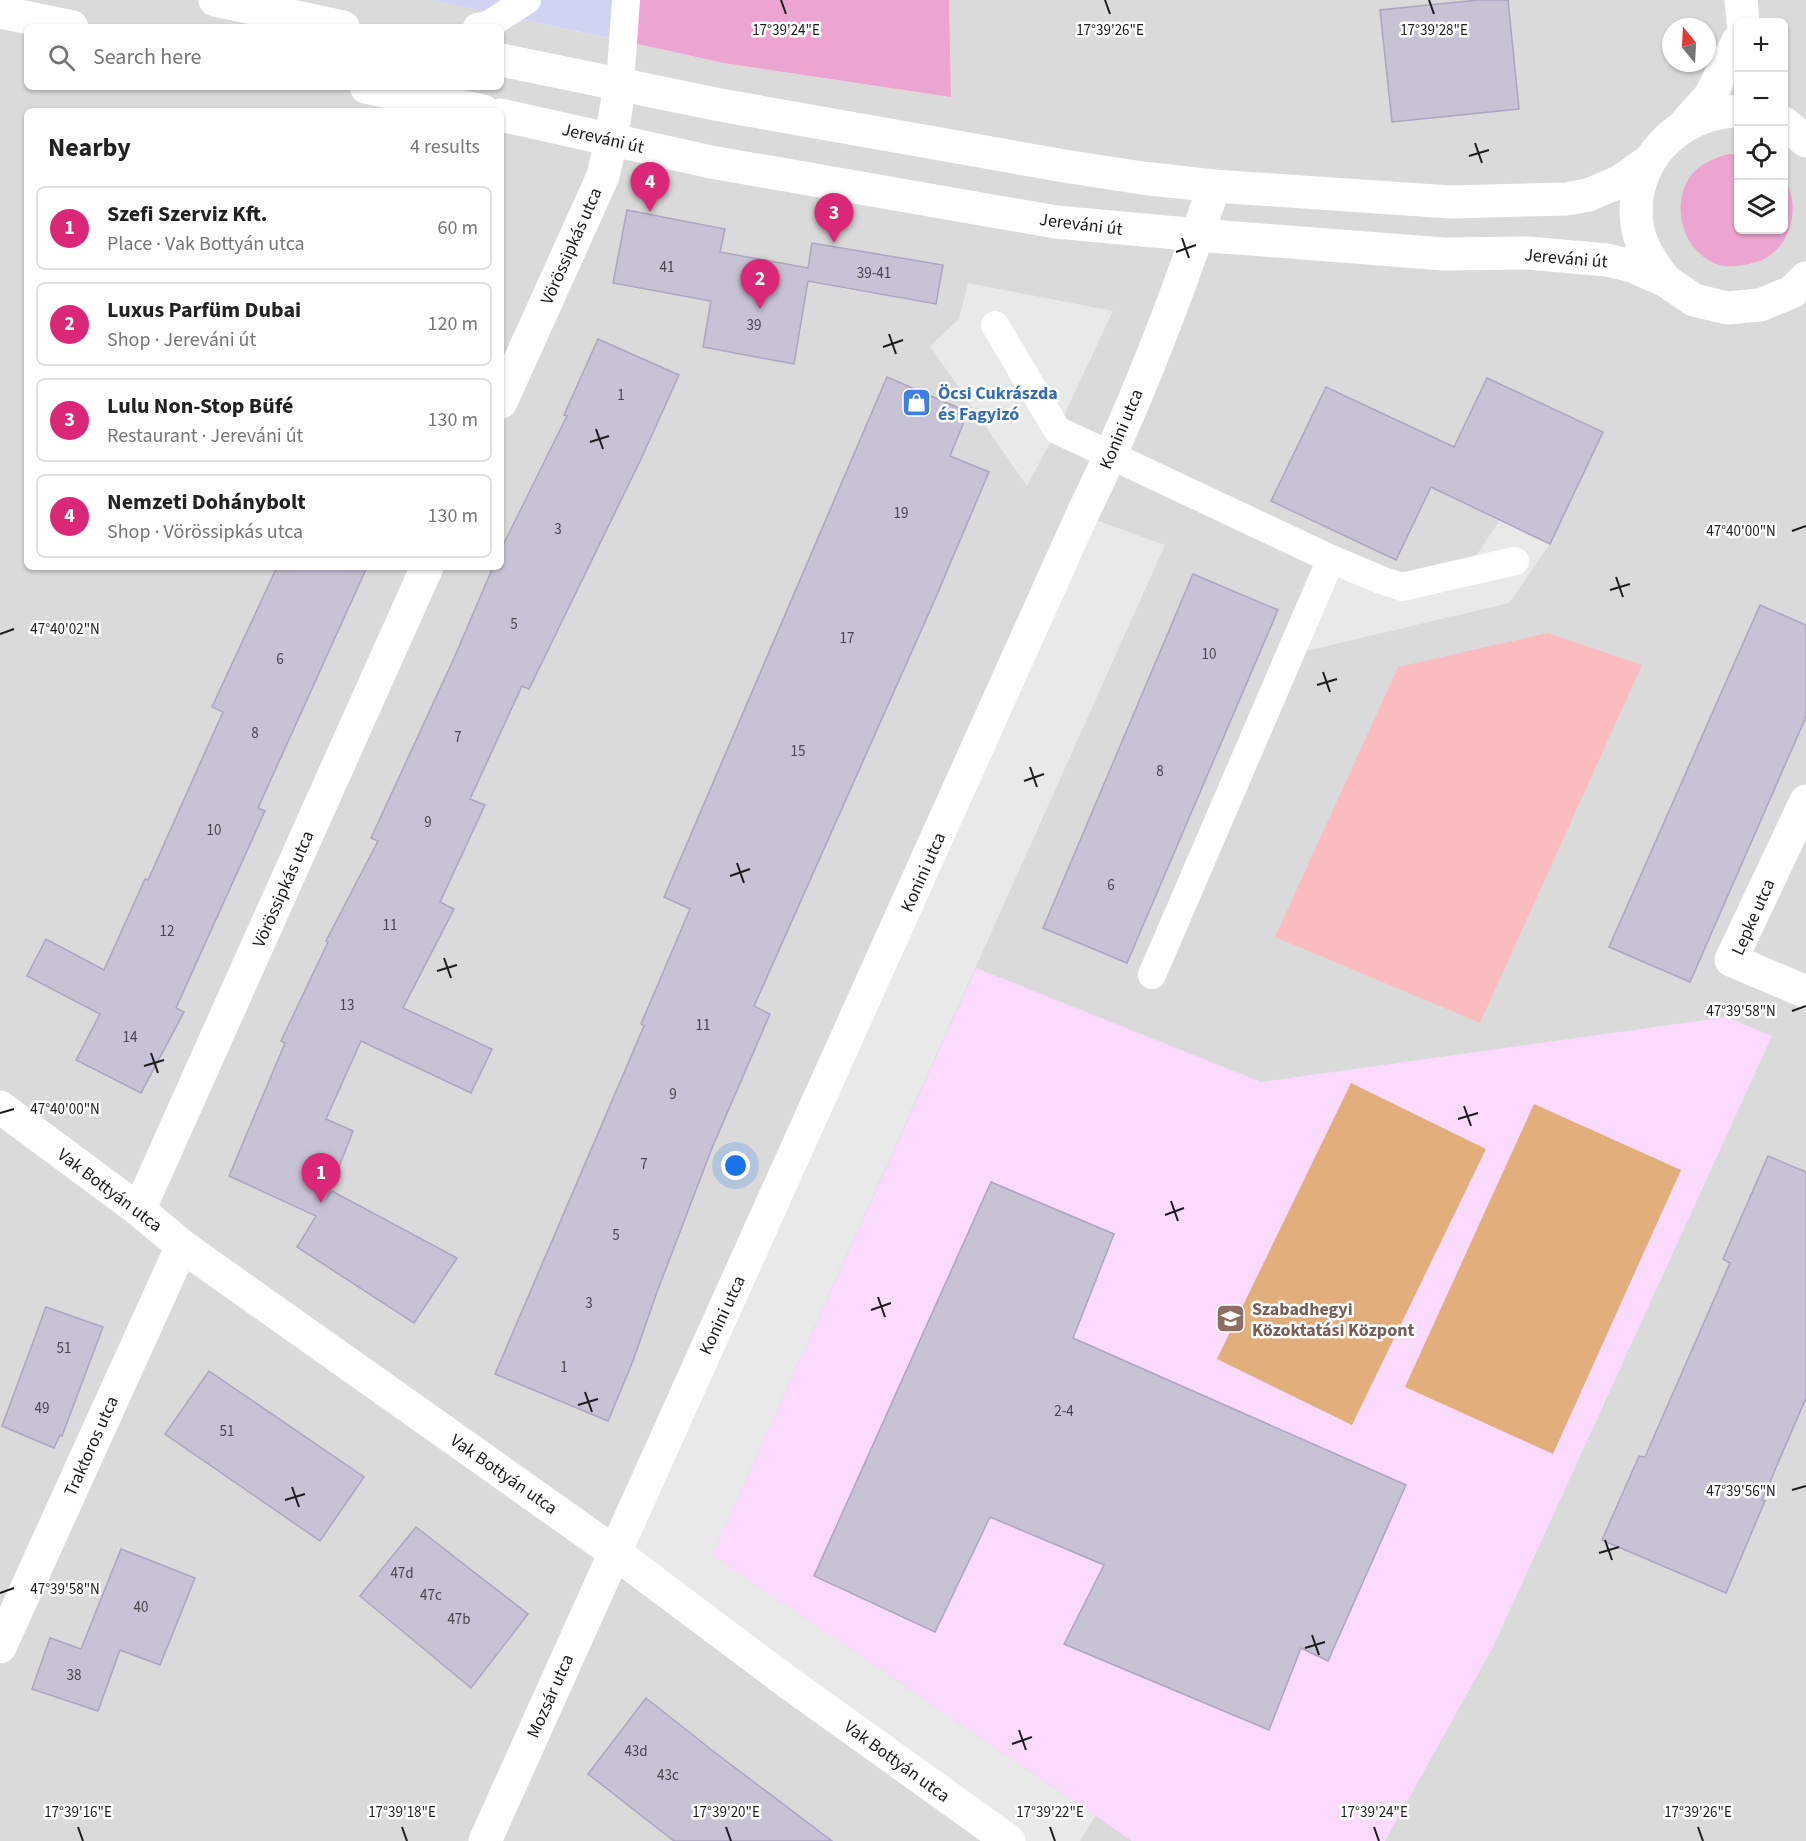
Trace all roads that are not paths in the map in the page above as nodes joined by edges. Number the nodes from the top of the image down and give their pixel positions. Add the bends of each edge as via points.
1 (215, 0) edge
2 (527, 0) edge
3 (626, 0) edge
4 (1741, 0) edge
5 (0, 12) edge
6 (1743, 18) edge
7 (58, 24) edge
8 (329, 24) edge
9 (490, 24) edge
10 (1734, 49) edge
11 (504, 61) edge
12 (620, 84) junction
13 (381, 90) edge
14 (468, 108) edge
15 (1734, 111) edge
16 (504, 116) edge
17 (1685, 124) junction
18 (611, 140) junction
19 (1649, 161) junction
20 (1214, 186) junction
21 (1198, 235) junction
22 (1806, 278) edge
23 (1666, 282) junction
24 (995, 325) dead end
25 (504, 395) edge
26 (1112, 455) junction
27 (1331, 559) junction
28 (1515, 561) dead end
29 (426, 570) edge
30 (1806, 801) edge
31 (1152, 975) dead end
32 (1806, 993) edge
33 (0, 1107) edge
34 (139, 1210) junction
35 (182, 1246) junction
36 (614, 1552) junction
37 (0, 1647) edge
38 (485, 1841) edge
39 (1009, 1841) edge

1 - 8 street
2 - 9 lane
3 - 12 lane
4 - 6 street
5 - 7 street
10 - 17 street via 1710,96
11 - 12 street, Jereváni út
12 - 18 street, Vörössipkás utca
12 - 20 street, Jereváni út via 1064,166
13 - 14 street
15 - 17 street, Jereváni út via 1710,114
16 - 18 street, Jereváni út
17 - 19 street, Jereváni út via 1665,140
18 - 21 street, Jereváni út via 711,162 1056,222
18 - 25 street, Vörössipkás utca via 603,176
19 - 20 street, Jereváni út via 1619,182 1567,199 1450,202
19 - 23 street, Jereváni út via 1638,192 1637,224 1647,255
20 - 21 street, Konini utca
21 - 23 street, Jereváni út via 1444,254 1579,257 1632,266
21 - 26 street, Konini utca
22 - 23 street, Jereváni út via 1792,292 1760,305 1727,308 1695,300
24 - 26 lane via 1057,430
26 - 27 lane
26 - 36 street, Konini utca
27 - 28 lane via 1402,587
27 - 31 lane
29 - 34 street, Vörössipkás utca
30 - 32 street, Lepke utca via 1731,960
33 - 34 street, Vak Bottyán utca
34 - 35 street, Vak Bottyán utca
35 - 36 street, Vak Bottyán utca
35 - 37 street, Traktoros utca
36 - 38 street, Mozsár utca
36 - 39 street, Vak Bottyán utca

